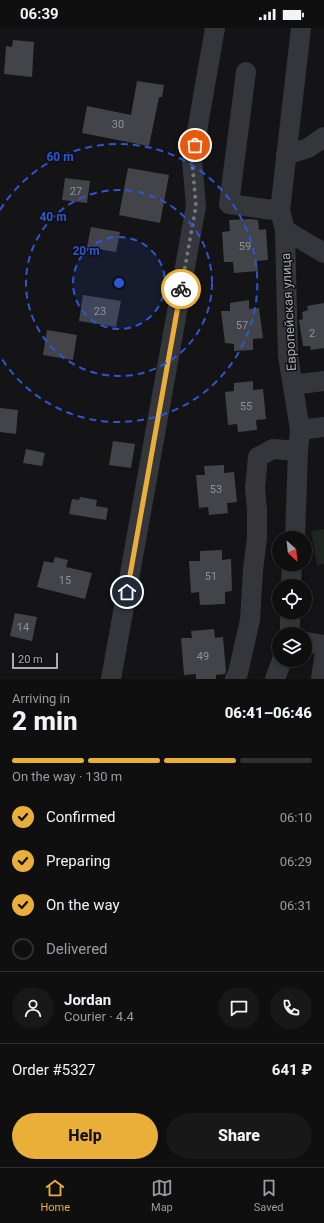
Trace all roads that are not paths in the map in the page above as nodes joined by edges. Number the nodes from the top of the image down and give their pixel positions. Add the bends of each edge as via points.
1 (215, 28) edge
2 (300, 28) edge
3 (246, 72) dead end
4 (324, 137) edge
5 (286, 156) junction
6 (283, 220) junction
7 (324, 253) edge
8 (324, 381) edge
9 (293, 385) junction
10 (324, 427) edge
11 (300, 430) junction
12 (298, 451) junction
13 (295, 531) edge
14 (312, 643) edge
15 (324, 645) edge
16 (324, 658) edge
17 (279, 667) edge
18 (111, 679) edge
19 (235, 679) edge
20 (275, 679) edge
21 (321, 679) edge

1 - 18 street via 192,160 196,206
2 - 5 street, Европейская улица
3 - 6 street via 229,204
4 - 5 street via 308,148
5 - 6 street, Европейская улица
6 - 7 street, Европейская улица
6 - 9 street, Европейская улица via 288,356
8 - 9 street
9 - 11 street, Европейская улица
10 - 11 street
11 - 12 street, Европейская улица
12 - 13 street, Европейская улица
12 - 19 street via 273,449 258,457 255,488 257,538 250,620
14 - 15 street
16 - 21 street
17 - 20 street

